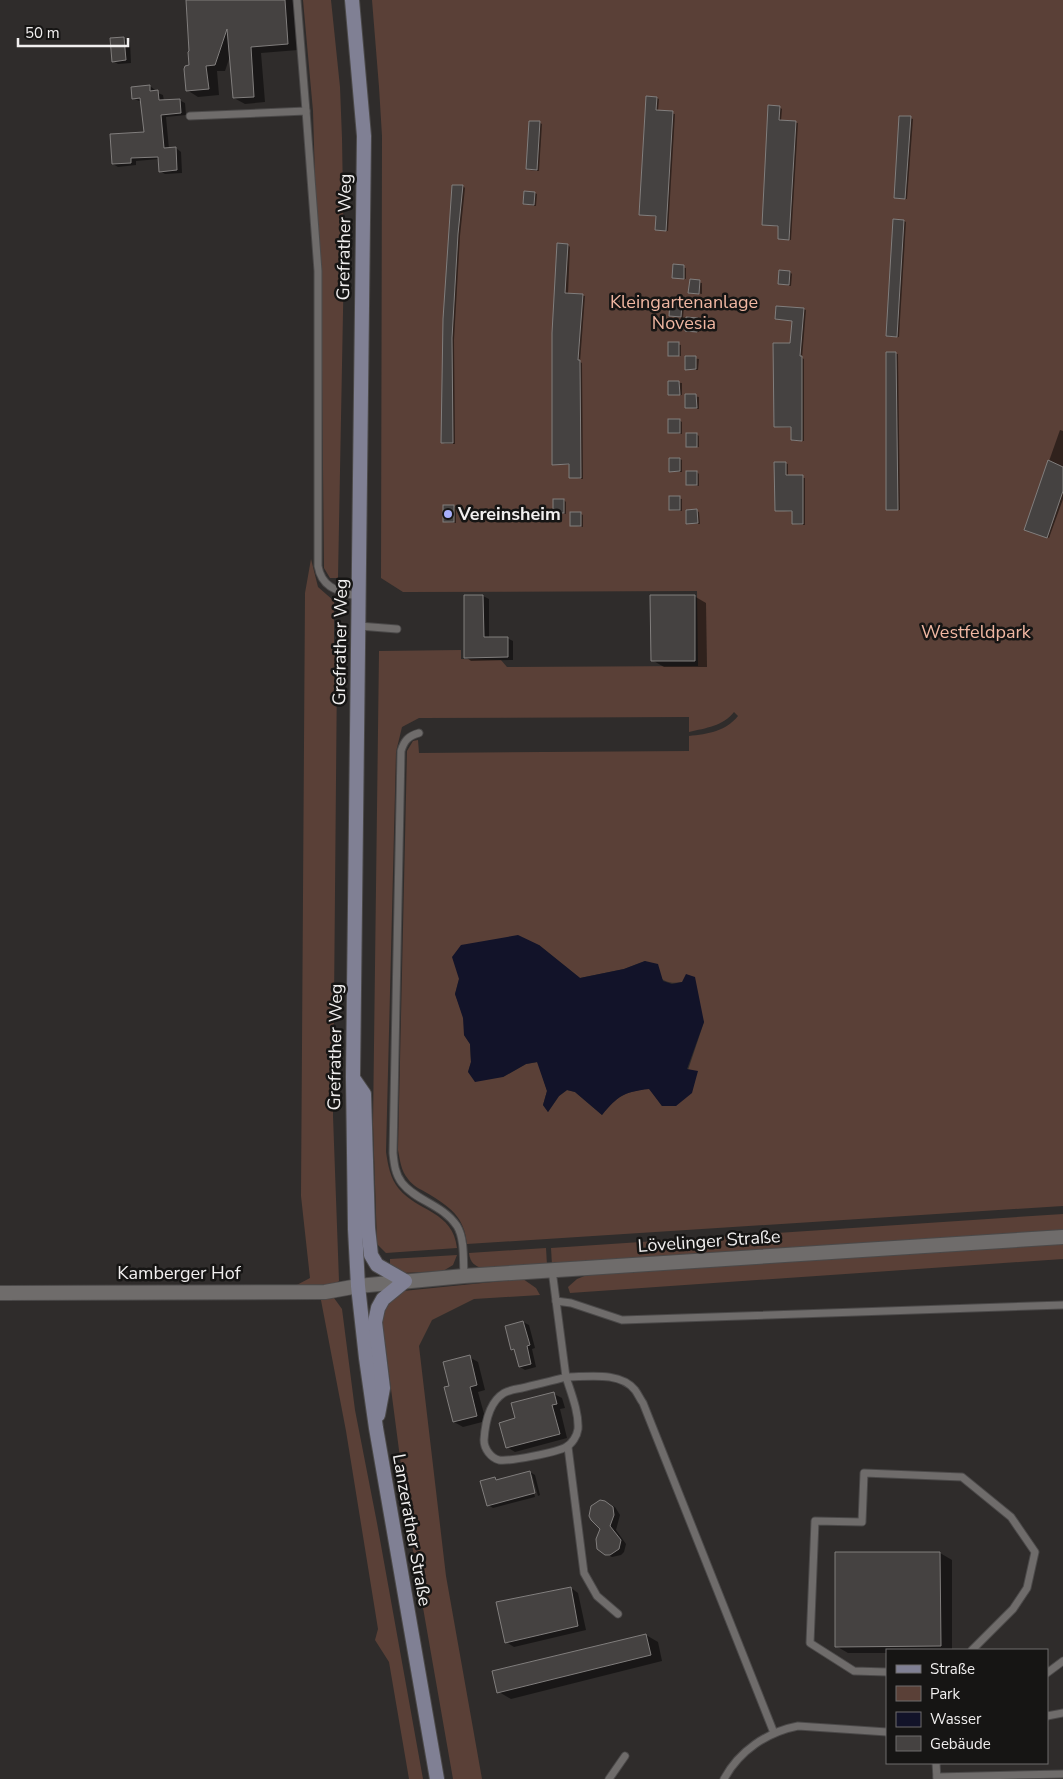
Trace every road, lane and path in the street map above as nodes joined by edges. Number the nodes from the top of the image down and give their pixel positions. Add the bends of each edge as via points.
1 (297, 0) edge
2 (352, 0) edge
3 (306, 110) junction
4 (190, 116) dead end
5 (359, 597) junction
6 (359, 626) junction
7 (397, 630) dead end
8 (419, 733) dead end
9 (353, 1078) junction
10 (1063, 1236) edge
11 (552, 1270) junction
12 (464, 1276) junction
13 (405, 1281) junction
14 (358, 1286) junction
15 (0, 1293) edge
16 (556, 1301) junction
17 (1062, 1305) edge
18 (566, 1377) junction
19 (376, 1428) junction
20 (568, 1447) junction
21 (618, 1614) dead end
22 (973, 1649) edge
23 (1063, 1661) edge
24 (886, 1672) edge
25 (1048, 1672) edge
26 (1063, 1714) edge
27 (1048, 1716) edge
28 (886, 1732) edge
29 (774, 1733) junction
30 (625, 1756) dead end
31 (936, 1764) edge
32 (1063, 1774) edge
33 (937, 1778) edge
34 (437, 1779) edge
35 (609, 1779) edge
36 (724, 1779) edge

1 - 3 lane
2 - 5 main road, Grefrather Weg via 364,136
3 - 4 lane
3 - 5 lane via 318,271 318,566 327,585
5 - 6 main road, Grefrather Weg
6 - 7 lane
6 - 9 main road, Grefrather Weg
8 - 12 lane via 404,741 401,751 392,1153 401,1182 411,1192 441,1209 457,1227
9 - 13 main road via 364,1094 371,1255 377,1265
9 - 14 main road, Grefrather Weg
10 - 11 street, Lövelinger Straße
11 - 12 street, Lövelinger Straße
11 - 16 lane
12 - 13 street, Lövelinger Straße
13 - 14 street, Lövelinger Straße
13 - 19 main road via 383,1299 375,1322 383,1388
14 - 15 street, Kamberger Hof via 325,1292
14 - 19 main road, Lanzerather Straße
16 - 17 lane via 622,1320
16 - 18 lane
18 - 20 lane via 578,1429
18 - 20 lane via 500,1396 490,1410 484,1444 490,1455 499,1460
18 - 29 lane via 606,1376 624,1381 634,1388 643,1403
19 - 34 main road, Lanzerather Straße
20 - 21 lane via 584,1573 596,1596
22 - 24 lane via 1013,1609 1027,1588 1035,1552 1011,1517 962,1477 864,1473 862,1522 815,1522 810,1643 854,1671
23 - 25 lane
26 - 27 lane
28 - 29 lane via 798,1726
29 - 36 lane via 749,1749
30 - 35 lane
31 - 33 lane
32 - 33 lane

